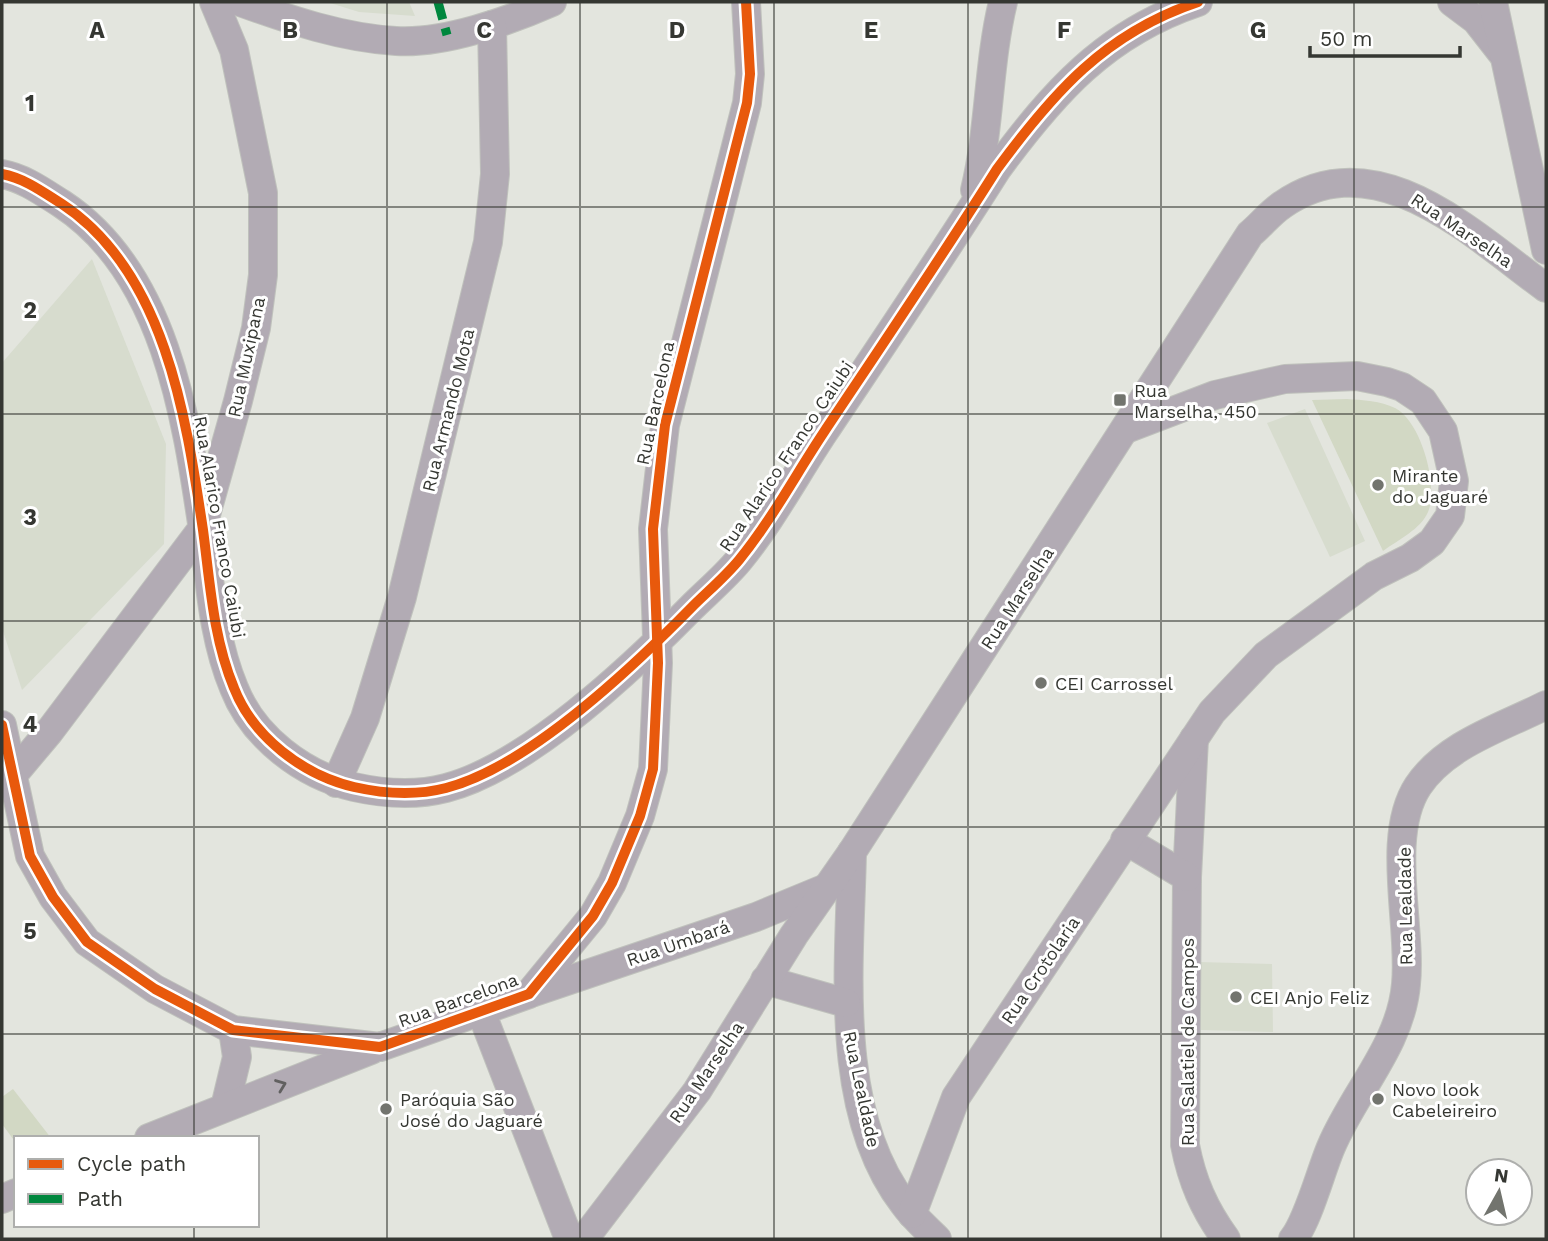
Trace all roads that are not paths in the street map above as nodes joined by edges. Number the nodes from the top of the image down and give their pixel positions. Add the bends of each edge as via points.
1 (214, 2) edge
2 (240, 2) edge
3 (552, 2) edge
4 (746, 2) edge
5 (1003, 2) edge
6 (1198, 2) edge
7 (1452, 2) edge
8 (1493, 2) edge
9 (492, 25) junction
10 (1504, 55) junction
11 (991, 89) junction
12 (1042, 108) junction
13 (2, 174) edge
14 (969, 214) junction
15 (1546, 250) edge
16 (1546, 288) edge
17 (1126, 429) junction
18 (202, 529) junction
19 (658, 641) junction
20 (1546, 705) edge
21 (2, 725) edge
22 (1194, 739) junction
23 (12, 776) junction
24 (335, 783) junction
25 (1125, 840) junction
26 (852, 852) junction
27 (1187, 877) junction
28 (826, 888) junction
29 (765, 979) junction
30 (529, 994) junction
31 (846, 1003) junction
32 (480, 1009) junction
33 (233, 1030) junction
34 (380, 1047) junction
35 (225, 1107) junction
36 (154, 1136) edge
37 (912, 1214) junction
38 (569, 1239) edge
39 (584, 1239) edge
40 (937, 1239) edge
41 (1226, 1239) edge
42 (1293, 1239) edge

1 - 18 street, Rua Muxipana via 234,50 261,171 263,265 254,337
2 - 9 street via 317,27 399,42
3 - 9 street
4 - 19 street, Rua Barcelona via 747,103 674,386 657,471 653,529
5 - 11 street
6 - 12 street, Rua Alarico Franco Caiubi via 1128,34
7 - 10 street via 1476,20
8 - 10 street
9 - 24 street, Rua Armando Mota via 495,174 488,242 402,597 365,718
10 - 15 street
11 - 12 street via 1013,108
11 - 14 street via 985,147
12 - 14 street, Rua Alarico Franco Caiubi
13 - 18 street, Rua Alarico Franco Caiubi via 33,186 83,218 116,254 145,299 183,413
14 - 19 street, Rua Alarico Franco Caiubi via 739,560
16 - 17 street, Rua Marselha via 1411,195 1360,182 1310,191 1282,205 1251,234
17 - 22 street via 1215,395 1285,379 1357,376 1402,387 1423,401 1443,431 1450,454 1454,498 1443,529 1410,558 1374,576 1266,655 1212,712
17 - 26 street, Rua Marselha
18 - 23 street, Rua Muxipana
18 - 24 street, Rua Alarico Franco Caiubi via 214,615 234,689 255,727
19 - 24 street, Rua Alarico Franco Caiubi via 542,738 473,779 419,793 390,794
19 - 30 street, Rua Barcelona via 653,769 640,816 593,916
20 - 42 street, Rua Lealdade via 1459,748 1436,764 1416,788 1406,818 1402,861 1408,956 1399,1023 1332,1144
21 - 23 street, Rua Barcelona
22 - 25 street, Rua Crotolaria
22 - 27 street, Rua Salatiel de Campos
23 - 33 street, Rua Barcelona via 30,856 87,942 155,989
25 - 27 street
25 - 37 street, Rua Crotolaria via 956,1097
26 - 28 street, Rua Marselha
26 - 31 street, Rua Lealdade
27 - 41 street, Rua Salatiel de Campos via 1185,1145 1191,1178 1208,1215
28 - 29 street, Rua Marselha
28 - 30 street, Rua Umbará
29 - 31 street
29 - 39 street, Rua Marselha via 697,1091
30 - 32 street, Rua Barcelona
31 - 37 street, Rua Lealdade via 851,1053 876,1155
32 - 34 street, Rua Barcelona
32 - 38 street
33 - 34 street, Rua Barcelona
33 - 35 street via 237,1057
35 -> 34 street
35 - 36 street
37 - 40 street, Rua Lealdade

